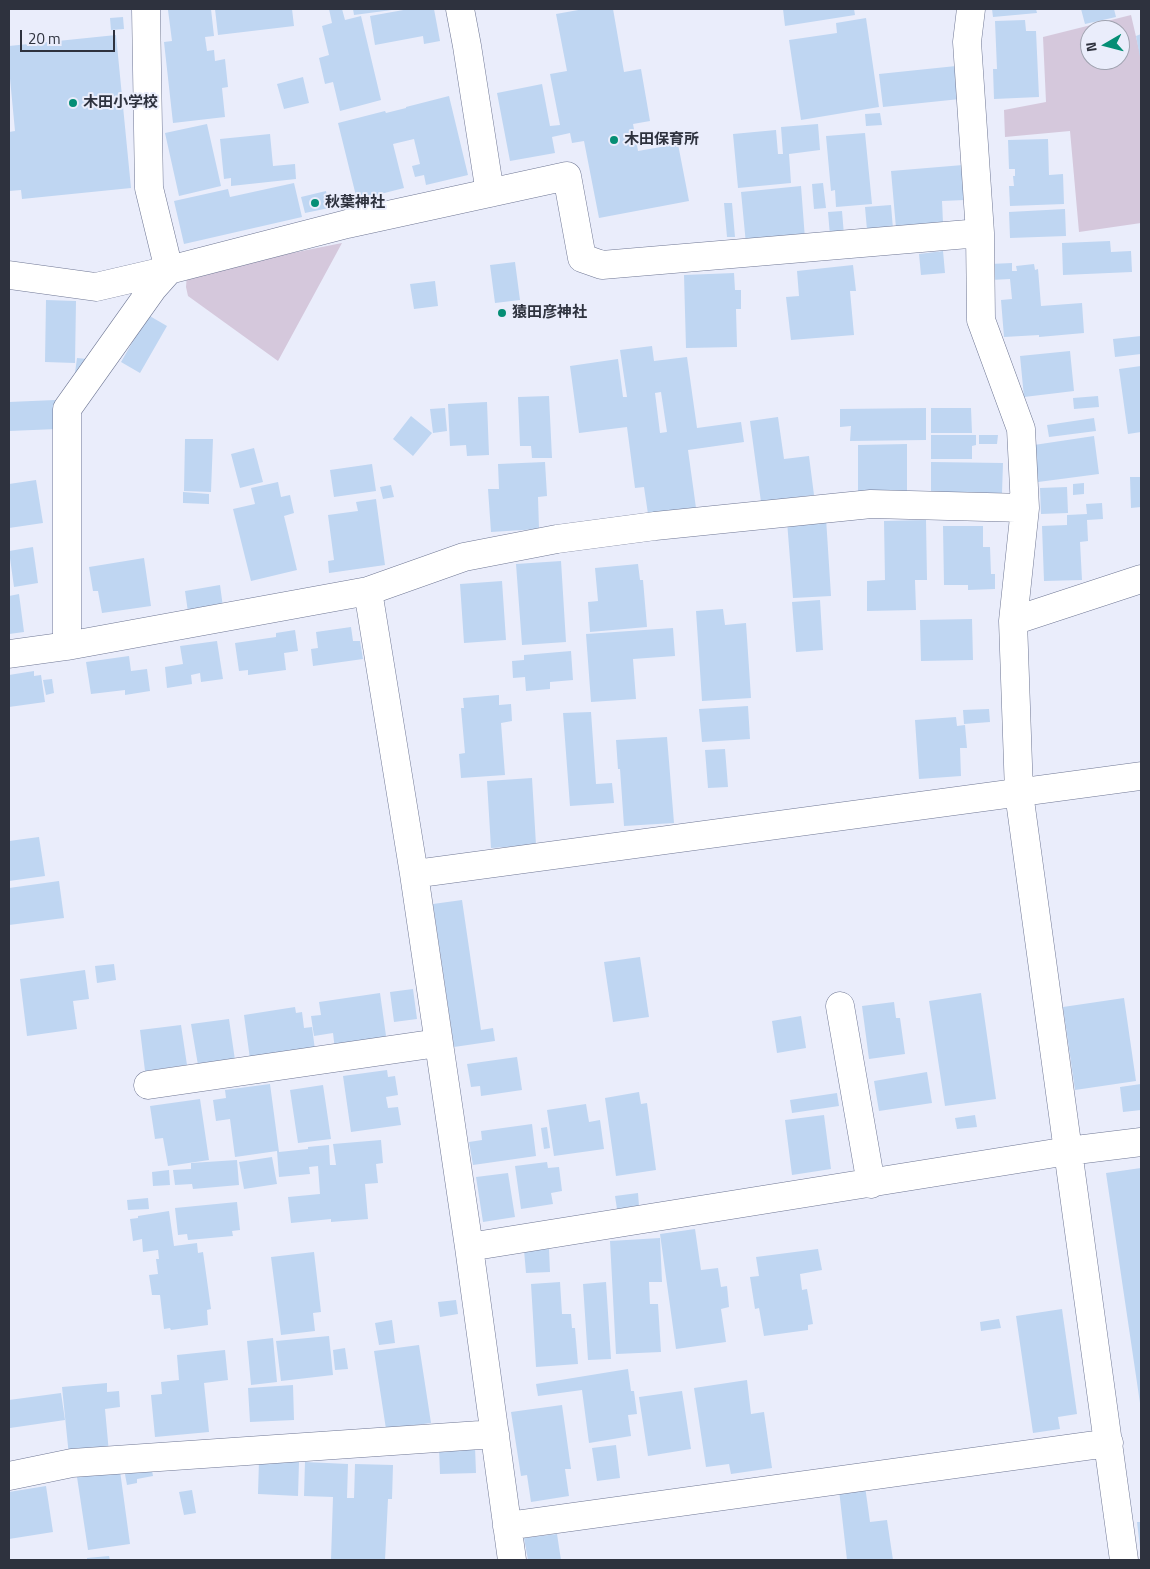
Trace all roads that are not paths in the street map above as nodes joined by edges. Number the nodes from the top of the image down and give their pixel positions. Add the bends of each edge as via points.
1 (146, 9) edge
2 (460, 9) edge
3 (971, 9) edge
4 (490, 193) junction
5 (980, 233) junction
6 (169, 270) junction
7 (9, 275) edge
8 (1025, 508) junction
9 (1141, 579) edge
10 (368, 590) junction
11 (1013, 621) junction
12 (67, 646) junction
13 (9, 654) edge
14 (1141, 776) edge
15 (1019, 793) junction
16 (414, 874) junction
17 (840, 1006) dead end
18 (438, 1043) junction
19 (148, 1085) dead end
20 (1141, 1142) edge
21 (1068, 1151) junction
22 (871, 1184) junction
23 (469, 1247) junction
24 (495, 1434) junction
25 (1109, 1443) junction
26 (9, 1476) edge
27 (507, 1526) junction
28 (512, 1560) edge
29 (1124, 1560) edge

1 - 6 street via 150,188
2 - 4 street
3 - 5 street via 967,42
4 - 5 street via 567,176 582,258 602,264
4 - 6 street via 347,224
5 - 8 street via 981,320 1021,429
6 - 7 street via 96,287
6 - 12 street via 66,409
8 - 10 street via 871,504 655,526 557,539 464,557
8 - 11 street
9 - 11 street
10 - 12 street
10 - 16 street
11 - 15 street
12 - 13 street
14 - 15 street
15 - 16 street
15 - 21 street
16 - 18 street
17 - 22 street
18 - 19 street
18 - 23 street
20 - 21 street
21 - 22 street
21 - 25 street
22 - 23 street
23 - 24 street
24 - 26 street via 72,1464
24 - 27 street
25 - 27 street
25 - 29 street
27 - 28 street

